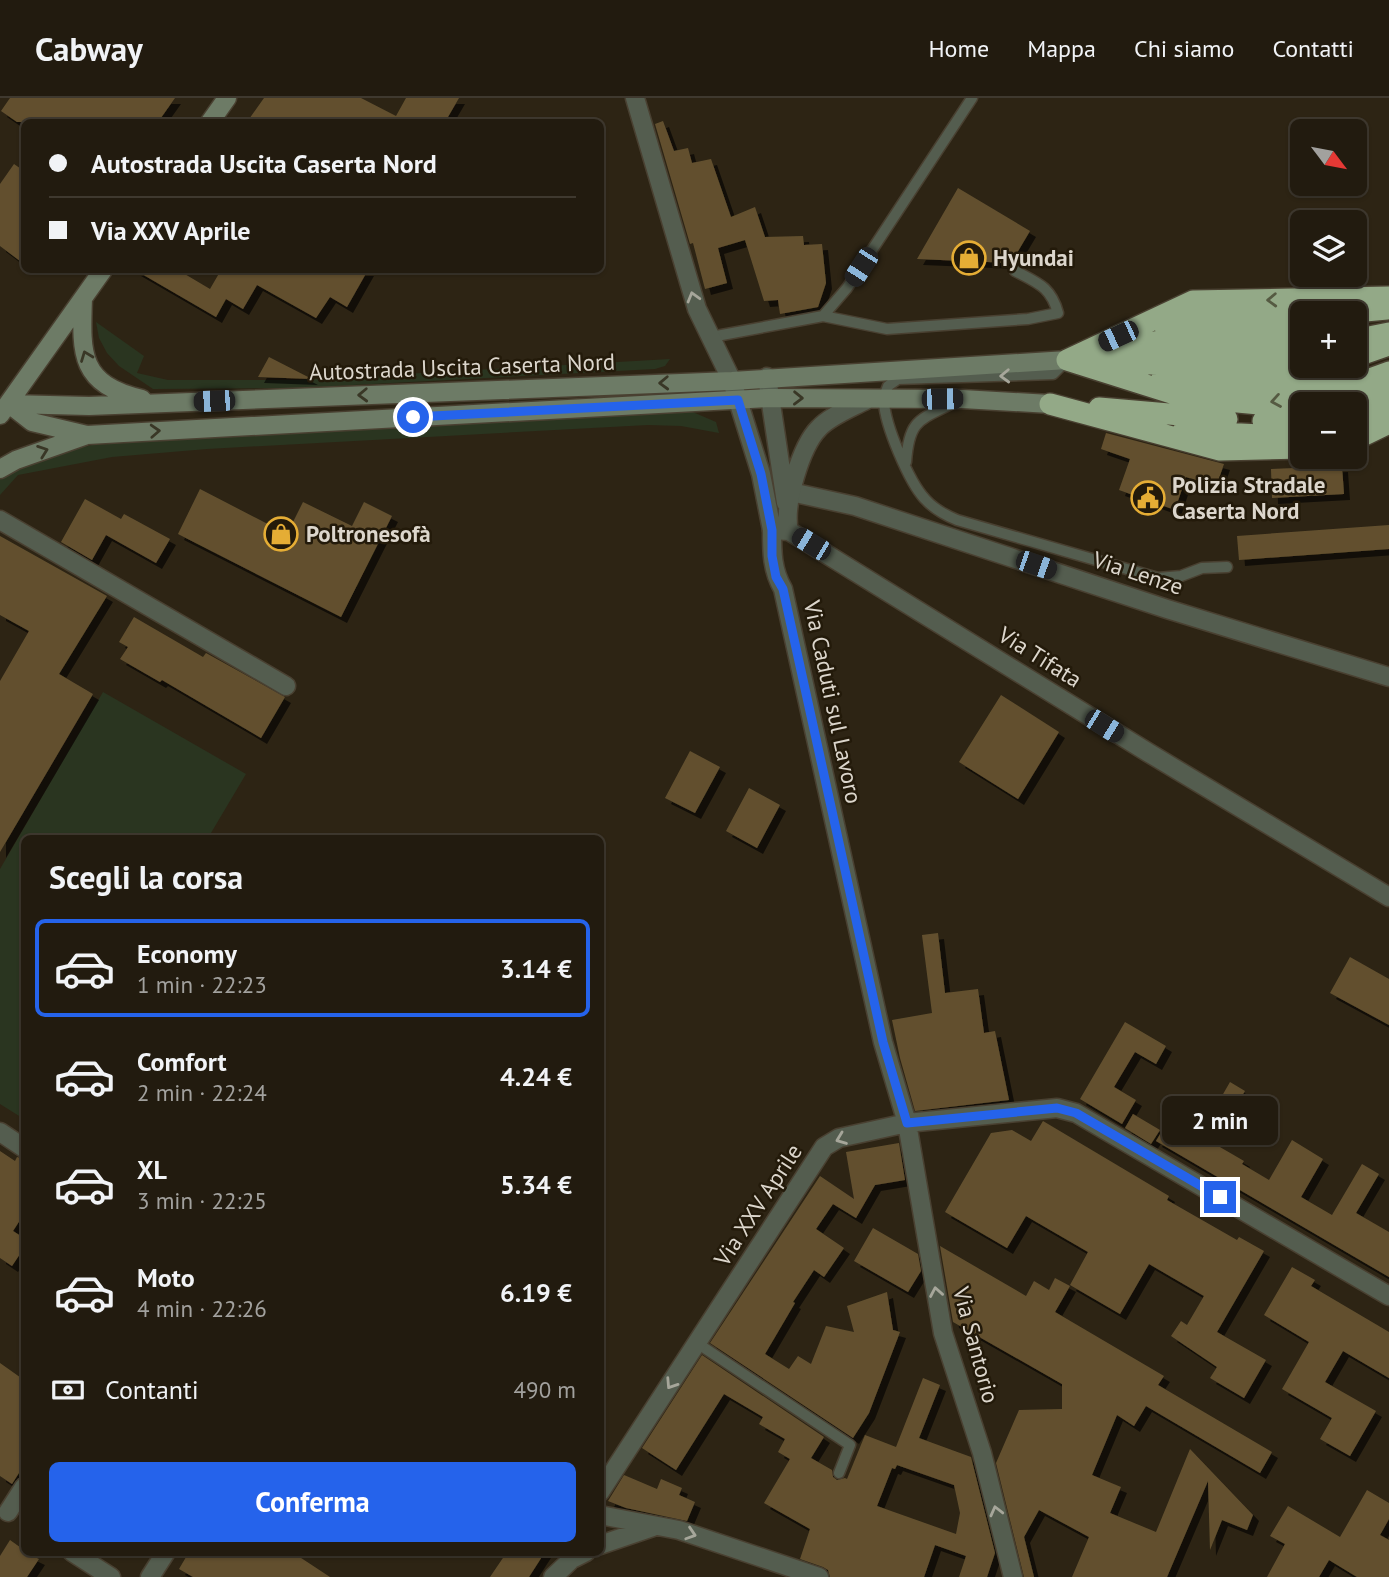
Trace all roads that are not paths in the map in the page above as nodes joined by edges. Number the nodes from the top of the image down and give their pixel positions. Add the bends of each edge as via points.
1 (227, 98) edge
2 (635, 98) edge
3 (972, 98) edge
4 (212, 119) edge
5 (1015, 271) dead end
6 (101, 273) edge
7 (1389, 296) edge
8 (83, 298) junction
9 (1389, 309) edge
10 (1367, 311) edge
11 (1290, 315) edge
12 (823, 316) junction
13 (1389, 321) edge
14 (1367, 323) edge
15 (1290, 330) edge
16 (1389, 333) edge
17 (711, 337) junction
18 (1367, 337) edge
19 (1389, 345) edge
20 (1290, 349) edge
21 (1367, 353) edge
22 (1067, 360) junction
23 (1389, 360) edge
24 (1290, 366) edge
25 (1389, 372) edge
26 (732, 381) junction
27 (760, 392) junction
28 (1389, 392) edge
29 (962, 399) junction
30 (1367, 399) edge
31 (875, 400) junction
32 (159, 404) junction
33 (1050, 404) junction
34 (1389, 406) edge
35 (4, 410) edge
36 (1367, 414) edge
37 (1290, 416) edge
38 (1389, 423) edge
39 (1290, 431) edge
40 (1367, 434) edge
41 (87, 435) junction
42 (1290, 448) edge
43 (906, 466) junction
44 (0, 469) edge
45 (780, 471) junction
46 (761, 474) junction
47 (791, 492) junction
48 (0, 520) edge
49 (783, 525) junction
50 (1227, 567) dead end
51 (1389, 677) edge
52 (286, 686) dead end
53 (1389, 897) edge
54 (907, 1123) junction
55 (0, 1132) edge
56 (21, 1146) edge
57 (1389, 1296) edge
58 (697, 1343) junction
59 (839, 1473) dead end
60 (604, 1486) edge
61 (21, 1489) edge
62 (4, 1509) edge
63 (604, 1516) edge
64 (21, 1520) edge
65 (656, 1526) junction
66 (604, 1544) edge
67 (78, 1556) edge
68 (163, 1556) edge
69 (558, 1556) edge
70 (578, 1556) edge
71 (111, 1577) edge
72 (150, 1577) edge
73 (544, 1577) edge
74 (553, 1577) edge
75 (819, 1577) edge
76 (1013, 1577) edge

1 - 4 main road
17 -> 2 street, Via Caduti sul Lavoro via 696,309
3 - 12 lane via 847,288
5 - 12 lane via 1048,291 1058,313 887,328
6 - 8 main road
7 -> 22 highway via 1193,300
32 -> 8 main road via 127,396 97,379 83,355
8 - 35 main road
9 - 10 highway
11 - 22 highway via 1191,318
12 - 17 lane
13 - 14 highway
15 - 22 highway via 1189,335
16 - 18 highway
17 - 26 street, Via Caduti sul Lavoro
19 - 21 highway
20 - 22 highway
22 - 23 highway via 1186,383 1258,386 1337,378
22 - 24 highway
25 -> 22 highway via 1342,389 1259,404 1184,397
22 - 27 main road, Autostrada Uscita Caserta Nord via 872,371
22 -> 31 lane via 1053,374 898,379
26 - 27 street, Via Caduti sul Lavoro
26 - 27 main road, Autostrada Uscita Caserta Nord
26 -> 32 main road, Autostrada Uscita Caserta Nord
27 -> 31 main road, Autostrada Uscita Caserta Nord
41 -> 27 main road, Autostrada Uscita Caserta Nord
27 - 45 street
27 - 46 street, Via Caduti sul Lavoro via 745,423
28 - 30 highway
29 - 31 main road, Autostrada Uscita Caserta Nord
29 - 33 main road, Autostrada Uscita Caserta Nord
29 - 43 lane via 913,428
31 - 43 lane
31 - 47 street, Autostrada Uscita Caserta Nord via 819,427 807,445
32 - 35 main road, Autostrada Uscita Caserta Nord
33 - 37 highway via 1259,421
33 - 39 highway via 1187,432
33 - 42 highway via 1220,450
34 - 36 highway
35 - 41 main road
38 - 40 highway
44 -> 41 main road
43 - 50 lane via 925,499 957,520 1158,578
45 - 46 street
45 - 49 street
46 - 49 street, Via Caduti sul Lavoro
47 - 49 street, Autostrada Uscita Caserta Nord
47 - 51 street, Via Lenze via 855,506
48 - 52 street
49 - 53 street, Via Tifata
49 - 54 street, Via Caduti sul Lavoro via 776,577 783,589 883,1042
54 - 57 street, Via XXV Aprile via 1057,1108 1076,1113
54 -> 58 street, Via XXV Aprile via 838,1138 824,1147
76 -> 54 street, Via Santorio via 982,1453 943,1333
55 - 56 street
58 - 59 lane via 850,1445
58 -> 60 street, Via XXV Aprile
61 - 62 street
62 - 64 street
63 - 65 street
65 - 66 street
65 -> 75 street
67 - 71 street
68 - 72 street
69 - 73 street
70 - 74 street

